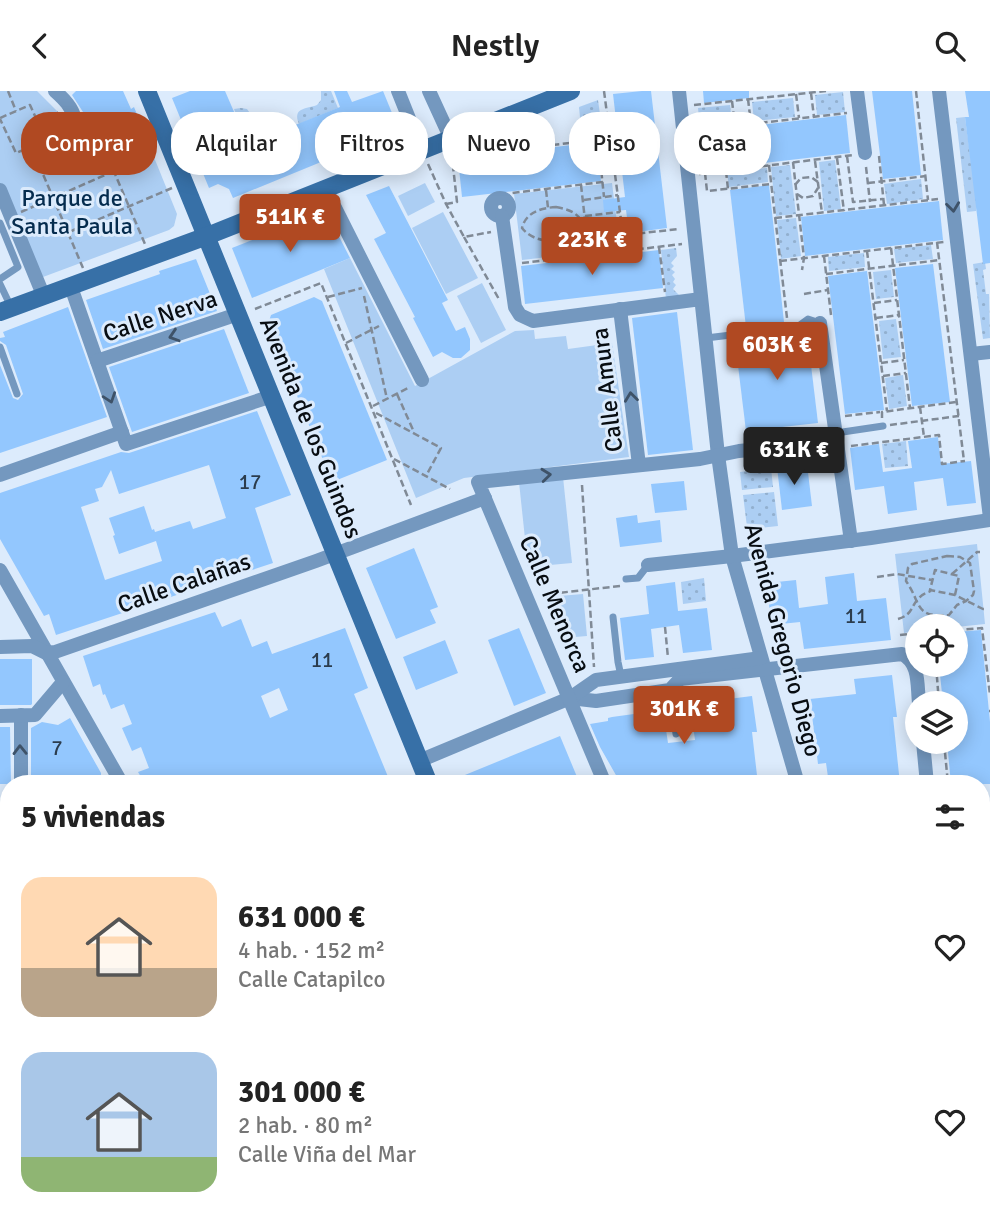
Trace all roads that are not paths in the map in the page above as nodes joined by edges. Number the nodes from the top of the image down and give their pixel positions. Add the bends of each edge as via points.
1 (55, 91) edge
2 (147, 91) edge
3 (398, 91) edge
4 (429, 91) edge
5 (571, 91) edge
6 (679, 91) edge
7 (857, 91) edge
8 (939, 91) edge
9 (406, 112) edge
10 (518, 112) edge
11 (442, 119) edge
12 (162, 125) junction
13 (865, 153) road end
14 (359, 175) edge
15 (325, 188) junction
16 (0, 190) edge
17 (505, 200) road end
18 (5, 219) edge
19 (206, 236) junction
20 (0, 279) edge
21 (0, 284) edge
22 (71, 287) junction
23 (44, 297) junction
24 (701, 299) junction
25 (620, 309) junction
26 (6, 310) edge
27 (247, 311) junction
28 (820, 323) joint
29 (706, 338) junction
30 (0, 347) edge
31 (990, 352) edge
32 (971, 355) junction
33 (97, 361) junction
34 (422, 380) road end
35 (17, 394) dead end
36 (272, 396) junction
37 (883, 426) road end
38 (121, 432) junction
39 (835, 435) junction
40 (718, 456) junction
41 (639, 465) junction
42 (0, 475) edge
43 (485, 498) junction
44 (990, 519) edge
45 (851, 541) junction
46 (336, 554) junction
47 (733, 556) junction
48 (648, 565) joint
49 (0, 570) edge
50 (627, 582) road end
51 (613, 617) dead end
52 (0, 647) edge
53 (47, 653) junction
54 (763, 664) junction
55 (621, 676) junction
56 (63, 682) junction
57 (670, 690) junction
58 (918, 691) edge
59 (570, 698) junction
60 (28, 715) junction
61 (0, 716) edge
62 (676, 734) dead end
63 (924, 754) edge
64 (419, 761) junction
65 (22, 775) edge
66 (117, 775) edge
67 (425, 775) edge
68 (601, 775) edge
69 (795, 775) edge
70 (926, 775) edge

1 - 12 street via 69,105 82,146 125,142
2 - 12 main road, Avenida de los Guindos
3 - 9 street
4 - 11 street
5 - 10 main road
6 - 24 street, Avenida Gregorio Diego
7 - 13 street
8 -> 32 street
12 - 19 main road, Avenida de los Guindos
14 - 15 main road
15 - 19 main road
15 - 34 street
16 - 18 street
17 - 25 street via 498,198 491,207 503,223 520,316 533,321
18 - 20 lane via 18,267
18 - 23 street
19 - 22 main road
19 - 27 main road, Avenida de los Guindos
21 - 26 lane
22 - 23 main road
22 - 33 street
23 - 26 main road
24 - 25 street
24 - 29 street, Avenida Gregorio Diego
41 -> 25 street, Calle Amura
27 -> 33 street, Calle Nerva
27 - 36 main road, Avenida de los Guindos
28 - 29 lane via 808,319 797,327
28 - 39 street
29 - 40 street, Avenida Gregorio Diego
30 - 35 lane
31 - 32 street
32 - 44 street
33 -> 38 street
36 - 38 street via 126,444
36 - 46 main road, Avenida de los Guindos
37 - 39 lane
38 - 42 street
39 - 40 street
39 - 45 street
40 - 41 street
40 - 47 street, Avenida Gregorio Diego
43 -> 41 street, Calle Menorca via 478,482
43 - 46 street, Calle Calañas
43 - 59 street, Calle Menorca
44 - 45 street
45 - 47 street
46 - 53 street, Calle Calañas
46 - 64 main road, Avenida de los Guindos
47 - 48 street
47 - 54 street, Avenida Gregorio Diego
48 - 50 lane via 638,578
49 - 53 street
51 - 55 lane
52 - 53 street via 32,646
53 - 56 street
54 - 55 street
54 - 57 street via 680,679
54 - 58 street via 902,654 915,666
54 - 69 street, Avenida Gregorio Diego
55 - 59 street via 596,680
56 - 60 street
56 - 66 street
57 - 59 street via 596,701
57 - 62 lane
59 - 64 street
59 - 68 street, Calle Menorca
60 - 61 street
65 -> 60 street
63 - 70 street
64 - 67 main road, Avenida de los Guindos

